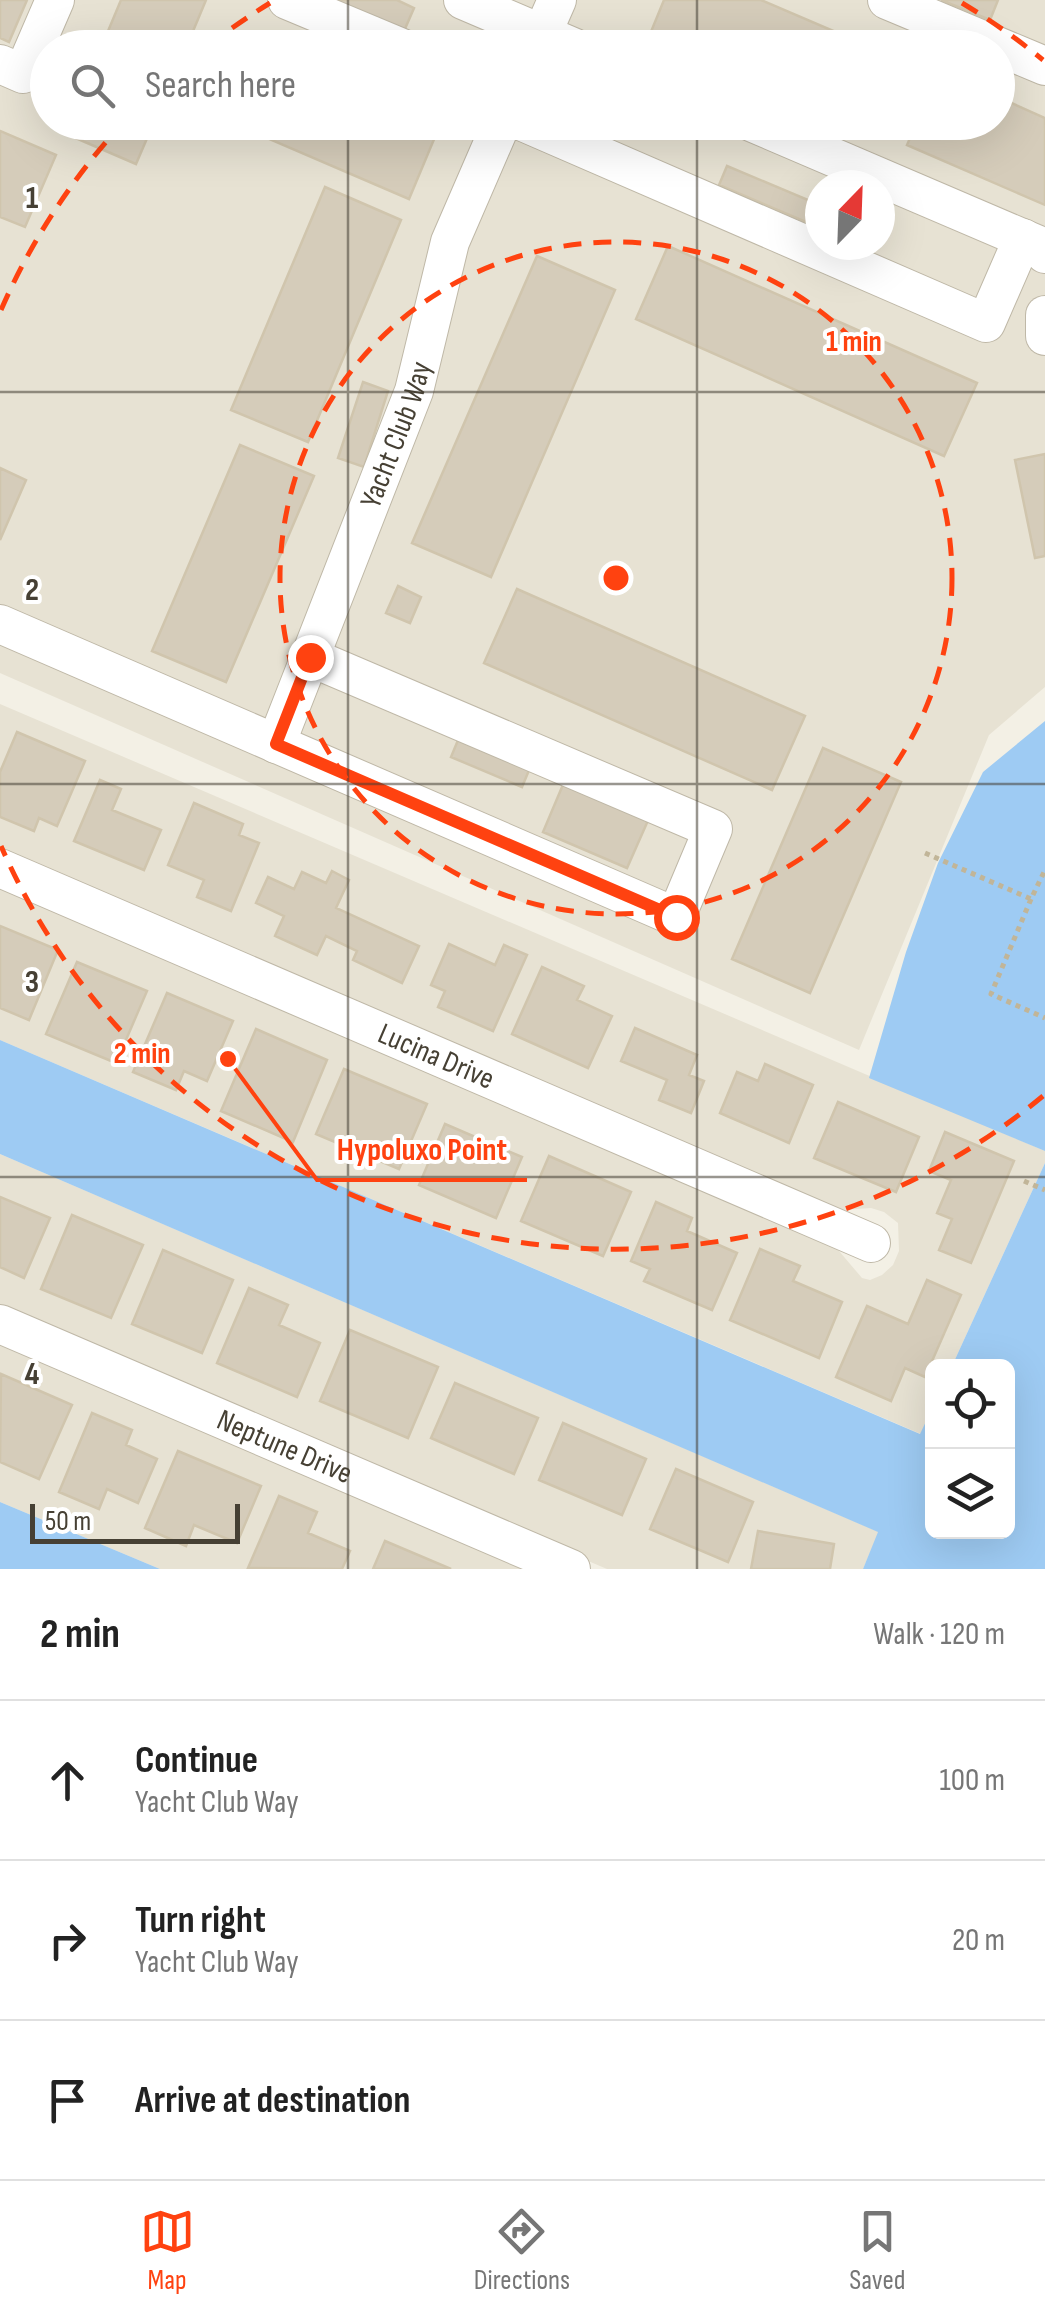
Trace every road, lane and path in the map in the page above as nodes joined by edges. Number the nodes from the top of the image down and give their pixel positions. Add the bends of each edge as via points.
1 (55, 0) edge
2 (287, 0) edge
3 (463, 0) edge
4 (888, 0) edge
5 (36, 30) edge
6 (359, 30) edge
7 (547, 30) edge
8 (959, 30) edge
9 (30, 40) edge
10 (1015, 53) edge
11 (1045, 66) edge
12 (12, 69) edge
13 (494, 140) edge
14 (564, 140) edge
15 (792, 140) edge
16 (1034, 246) edge
17 (1045, 315) edge
18 (1045, 336) edge
19 (0, 624) edge
20 (310, 657) junction
21 (276, 744) junction
22 (925, 853) dead end
23 (0, 868) edge
24 (1045, 871) edge
25 (1032, 900) junction
26 (1045, 1018) edge
27 (1024, 1181) dead end
28 (1045, 1190) edge
29 (871, 1244) dead end
30 (0, 1324) edge
31 (572, 1569) edge

1 - 5 street
2 - 6 street
3 - 7 street
4 - 8 street
9 - 12 street
10 - 11 street
13 - 20 street, Yacht Club Way via 450,242 414,392
14 - 16 street via 986,323
15 - 16 street
17 - 18 street
19 - 21 street
20 - 21 street, Yacht Club Way
20 - 21 street via 713,829 676,917
22 - 25 path
23 - 29 street, Lucina Drive
24 - 25 path
25 - 26 path via 991,994
27 - 28 path
30 - 31 street, Neptune Drive

